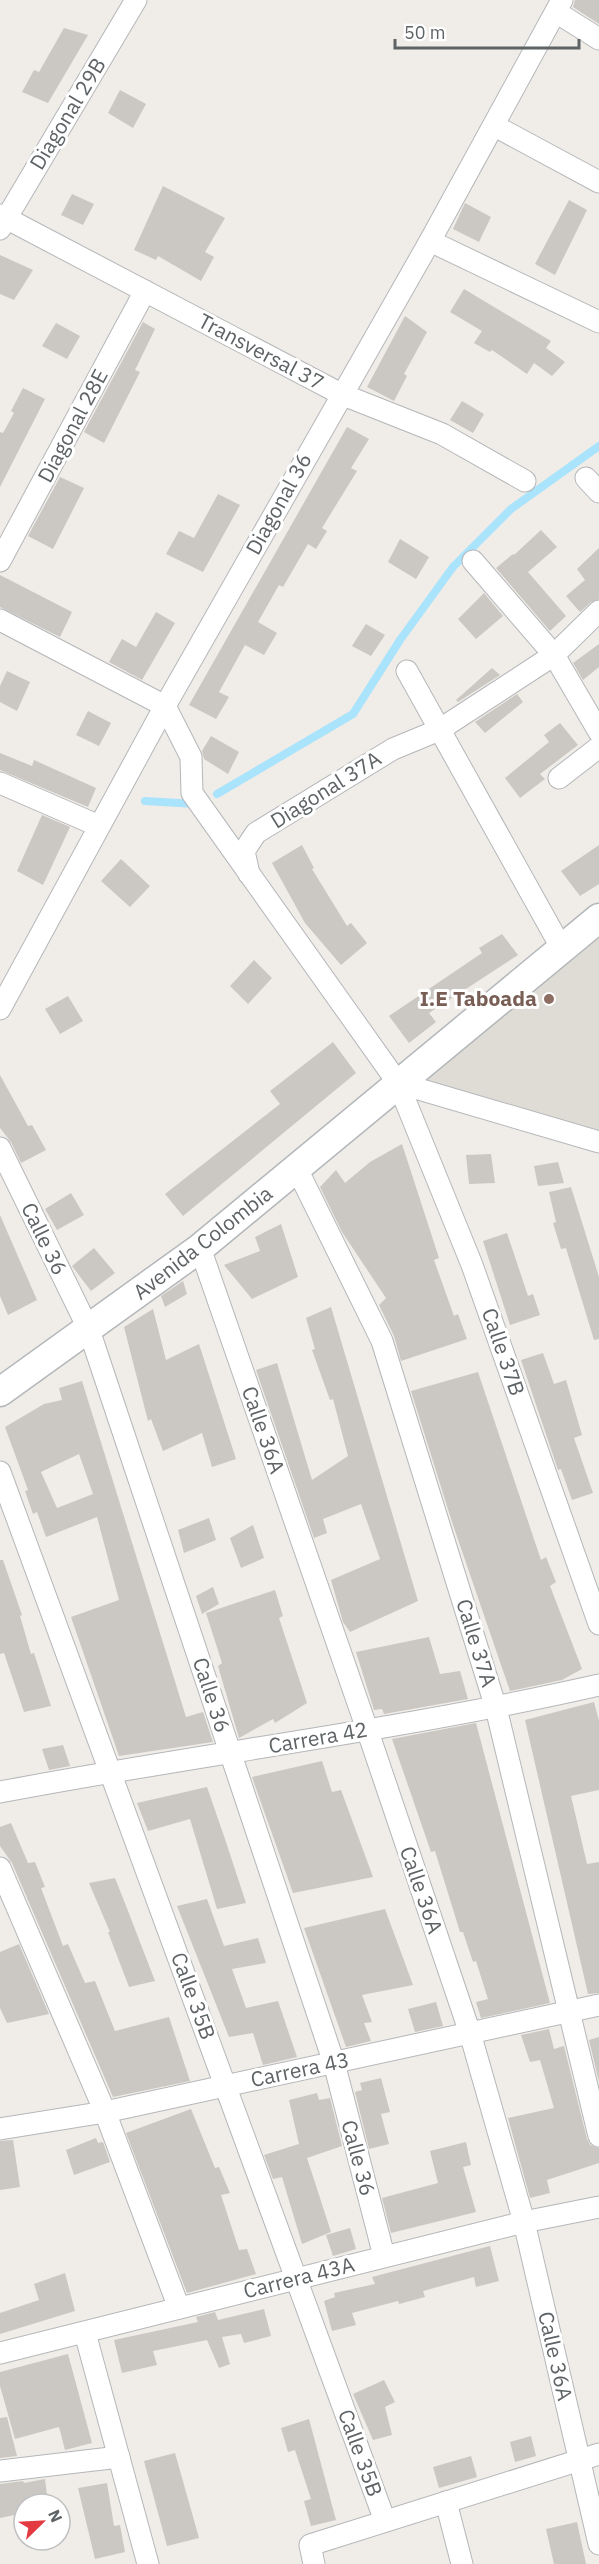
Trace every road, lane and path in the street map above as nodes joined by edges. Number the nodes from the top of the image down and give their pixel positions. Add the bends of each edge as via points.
1 (136, 0) edge
2 (559, 6) edge
3 (599, 39) edge
4 (495, 126) junction
5 (599, 182) edge
6 (2, 221) edge
7 (430, 240) junction
8 (145, 291) junction
9 (599, 322) edge
10 (341, 394) junction
11 (525, 481) dead end
12 (0, 561) edge
13 (473, 561) dead end
14 (599, 611) edge
15 (0, 620) edge
16 (554, 655) junction
17 (407, 671) dead end
18 (165, 706) junction
19 (439, 730) junction
20 (599, 732) edge
21 (599, 747) edge
22 (559, 778) dead end
23 (0, 783) edge
24 (99, 826) junction
25 (250, 876) junction
26 (599, 918) edge
27 (562, 949) junction
28 (0, 1010) edge
29 (398, 1083) junction
30 (597, 1147) edge
31 (0, 1148) edge
32 (297, 1169) junction
33 (200, 1248) junction
34 (89, 1330) junction
35 (0, 1392) edge
36 (0, 1472) edge
37 (599, 1624) edge
38 (599, 1685) edge
39 (496, 1708) junction
40 (367, 1729) junction
41 (230, 1752) junction
42 (110, 1771) junction
43 (0, 1792) edge
44 (0, 1868) edge
45 (599, 2005) edge
46 (569, 2012) junction
47 (470, 2033) junction
48 (334, 2063) junction
49 (226, 2086) junction
50 (105, 2112) junction
51 (0, 2129) edge
52 (599, 2136) edge
53 (599, 2207) edge
54 (524, 2222) junction
55 (384, 2256) junction
56 (296, 2278) junction
57 (179, 2307) junction
58 (85, 2333) junction
59 (0, 2353) edge
60 (119, 2457) junction
61 (589, 2457) edge
62 (0, 2471) edge
63 (446, 2502) junction
64 (385, 2521) junction
65 (599, 2544) edge
66 (312, 2554) edge
67 (148, 2564) edge
68 (462, 2564) edge

1 - 6 street, Diagonal 29B
2 - 3 street
2 - 4 street, Diagonal 36
4 - 5 street
4 - 7 street, Diagonal 36
6 - 8 street, Transversal 37
7 - 9 street
7 - 10 street, Diagonal 36
8 - 10 street, Transversal 37
8 - 12 street, Diagonal 28E
10 - 11 street, Transversal 37 via 442,434
10 - 18 street, Diagonal 36
13 - 16 street
14 - 16 street, Diagonal 37A
15 - 18 street
16 - 19 street, Diagonal 37A
16 - 20 street
17 - 19 street
18 - 24 street, Diagonal 36
18 - 25 street, Calle 37B via 191,757 192,793
19 - 25 street, Diagonal 37A via 393,749 256,833 244,851
19 - 27 street
21 - 22 street
23 - 24 street
24 - 28 street, Diagonal 36
25 - 29 street, Calle 37B
26 - 27 street, Avenida Colombia
27 - 29 street, Avenida Colombia
29 - 30 street
29 - 32 street, Avenida Colombia
29 - 37 street, Calle 37B via 472,1265
31 - 34 street, Calle 36
32 - 33 street, Avenida Colombia
32 - 39 street, Calle 37A via 382,1341
33 - 34 street, Avenida Colombia
33 - 40 street, Calle 36A
34 - 35 street, Avenida Colombia
34 - 41 street, Calle 36
36 - 42 street, Calle 35B
38 - 39 street, Carrera 42
39 - 40 street, Carrera 42
39 - 46 street, Calle 37A
40 - 41 street, Carrera 42
40 - 47 street, Calle 36A
41 - 42 street, Carrera 42
41 - 48 street, Calle 36
42 - 43 street, Carrera 42
42 - 49 street, Calle 35B
44 - 50 street
45 - 46 street, Carrera 43
46 - 47 street, Carrera 43
46 - 52 street, Calle 37A
47 - 48 street, Carrera 43
47 - 54 street, Calle 36A
48 - 49 street, Carrera 43
48 - 55 street, Calle 36
49 - 50 street, Carrera 43
49 - 56 street, Calle 35B
50 - 51 street, Carrera 43
50 - 57 street
53 - 54 street, Carrera 43A
54 - 55 street, Carrera 43A
54 - 61 street, Calle 36A
55 - 56 street, Carrera 43A
56 - 57 street, Carrera 43A
56 - 64 street, Calle 35B
57 - 58 street, Carrera 43A
58 - 59 street, Carrera 43A
58 - 60 street
60 - 62 street
60 - 67 street
61 - 63 street
61 - 65 street, Calle 36A
63 - 64 street
63 - 68 street
64 - 66 street

